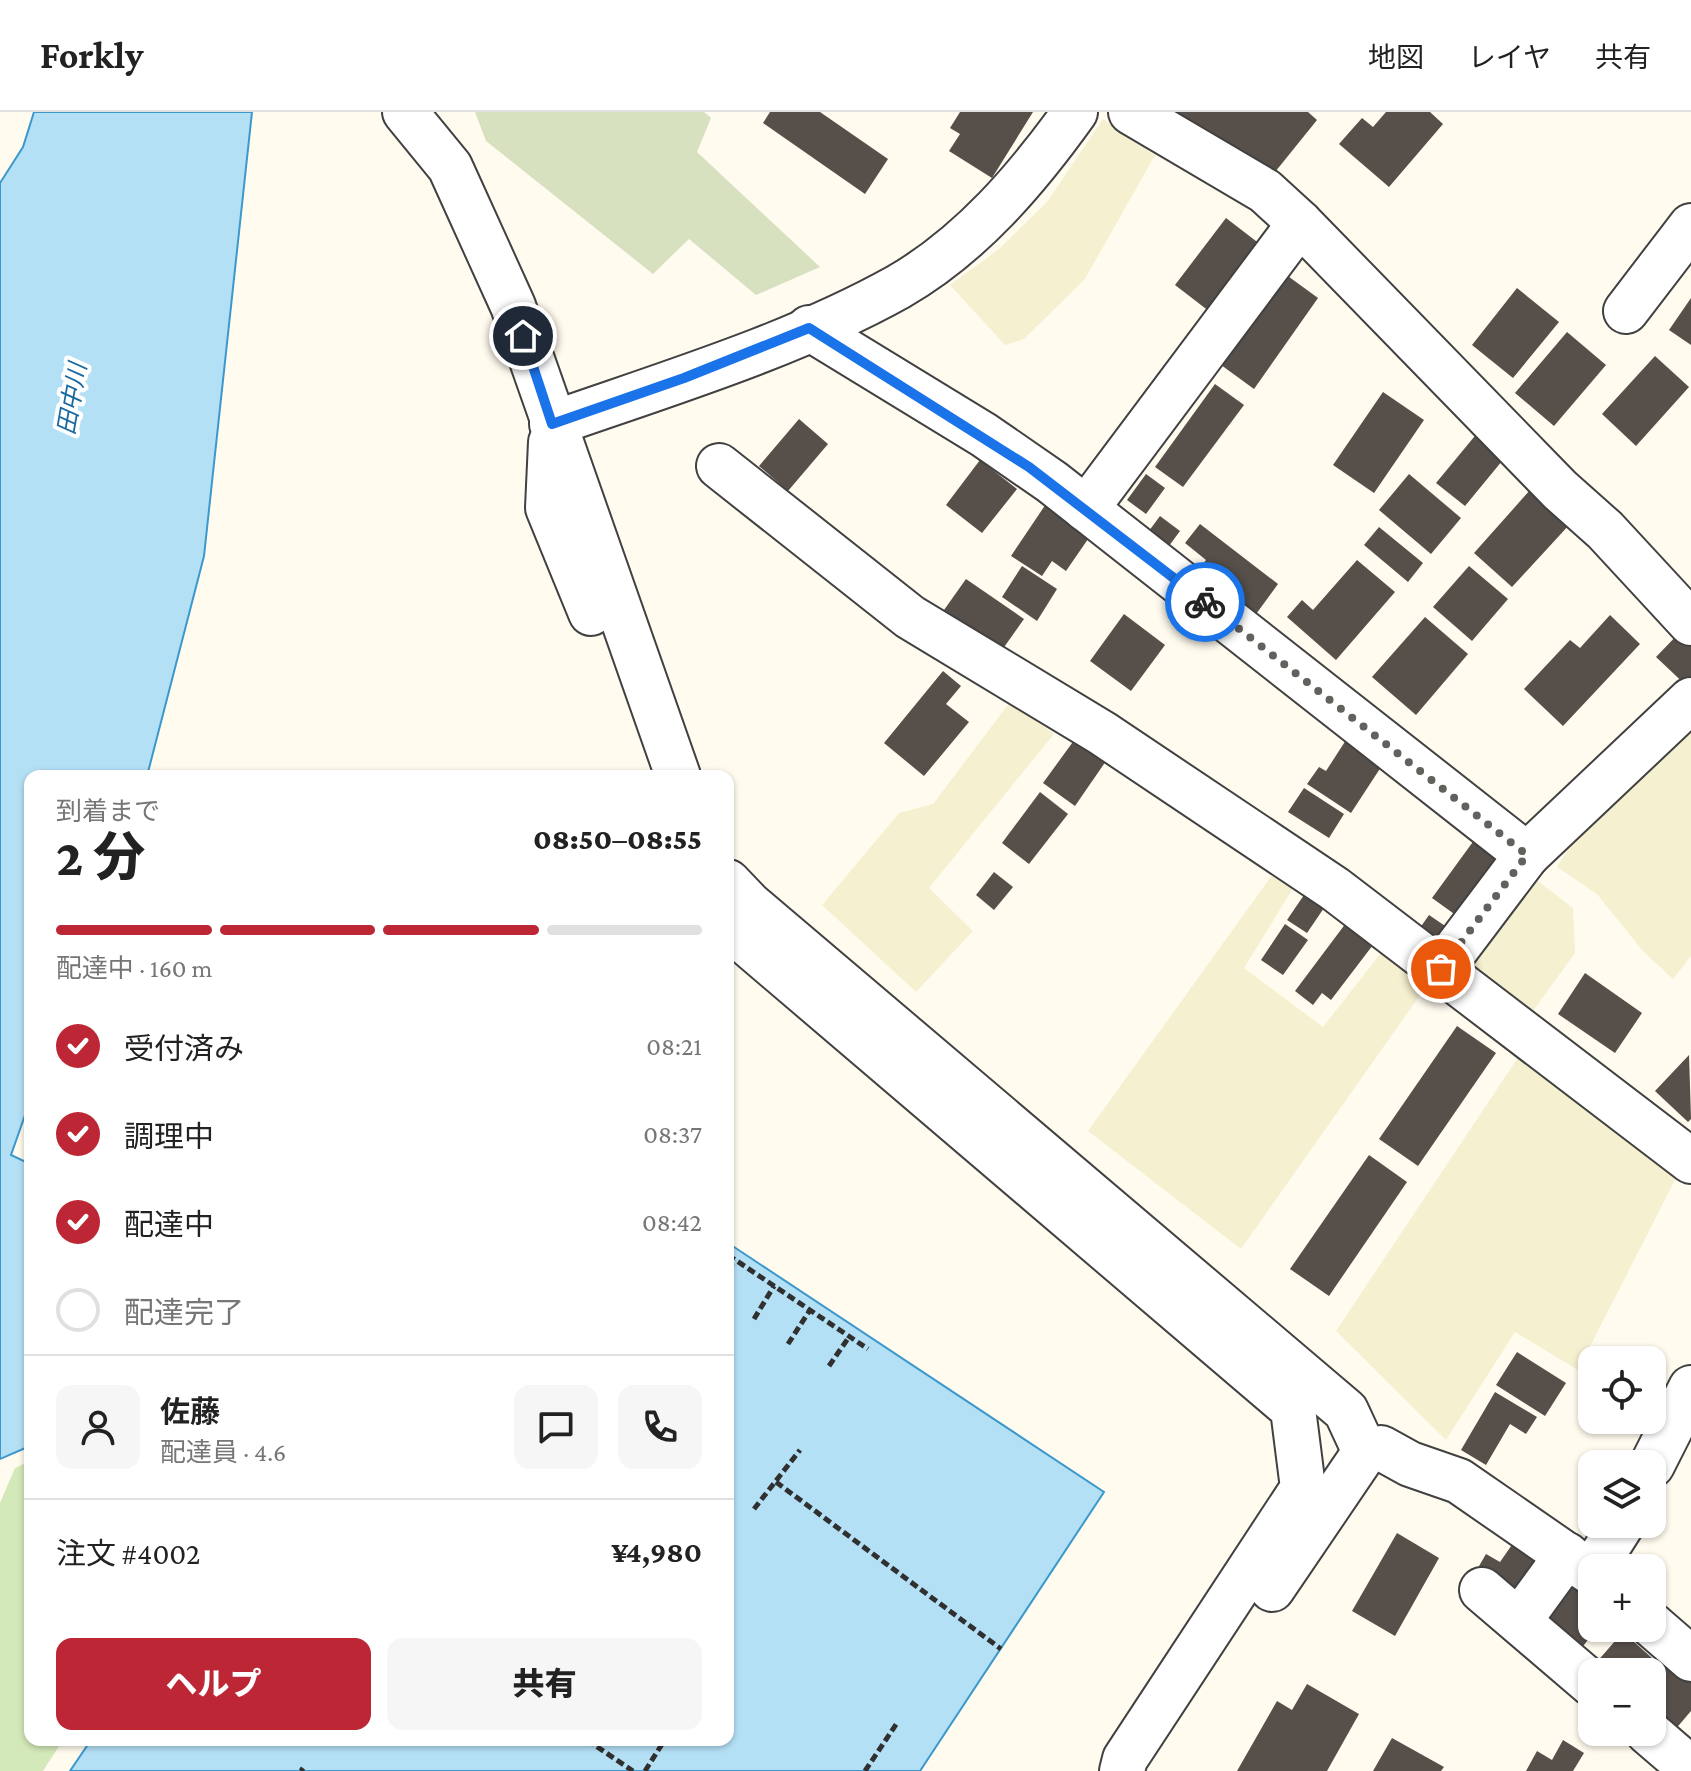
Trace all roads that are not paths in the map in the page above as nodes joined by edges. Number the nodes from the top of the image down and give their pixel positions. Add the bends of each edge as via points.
1 (405, 112) edge
2 (1075, 112) edge
3 (1131, 112) edge
4 (1300, 223) junction
5 (1691, 226) edge
6 (1626, 311) dead end
7 (809, 328) junction
8 (552, 424) junction
9 (719, 466) dead end
10 (1086, 509) junction
11 (1691, 623) edge
12 (1691, 700) edge
13 (645, 770) edge
14 (676, 770) edge
15 (1527, 855) junction
16 (734, 888) edge
17 (734, 932) edge
18 (1441, 969) junction
19 (1691, 1161) edge
20 (1691, 1388) edge
21 (1660, 1450) edge
22 (1365, 1452) junction
23 (1611, 1538) edge
24 (1598, 1554) edge
25 (1578, 1562) edge
26 (1578, 1575) edge
27 (1482, 1590) dead end
28 (1519, 1621) junction
29 (1666, 1637) edge
30 (1691, 1659) edge
31 (1578, 1672) edge
32 (1122, 1771) edge
33 (1148, 1771) edge

1 - 8 street via 450,167 466,198 513,306
2 - 7 street via 1031,174 948,250 899,286
3 - 4 street via 1265,191
4 - 10 street
4 - 11 street
5 - 6 street
7 - 8 street
7 - 10 street via 984,435
8 - 13 street via 548,508
8 - 14 street
9 - 18 street via 910,617 1102,733 1335,889
10 - 15 street
12 - 15 street
15 - 18 street
16 - 22 street via 1346,1411
17 - 32 street via 1293,1409 1303,1488
18 - 19 street
20 - 21 street
22 - 25 street via 1381,1448 1459,1481
22 - 33 street
23 - 24 street
26 - 28 street
27 - 28 street
28 - 31 street
29 - 30 street

